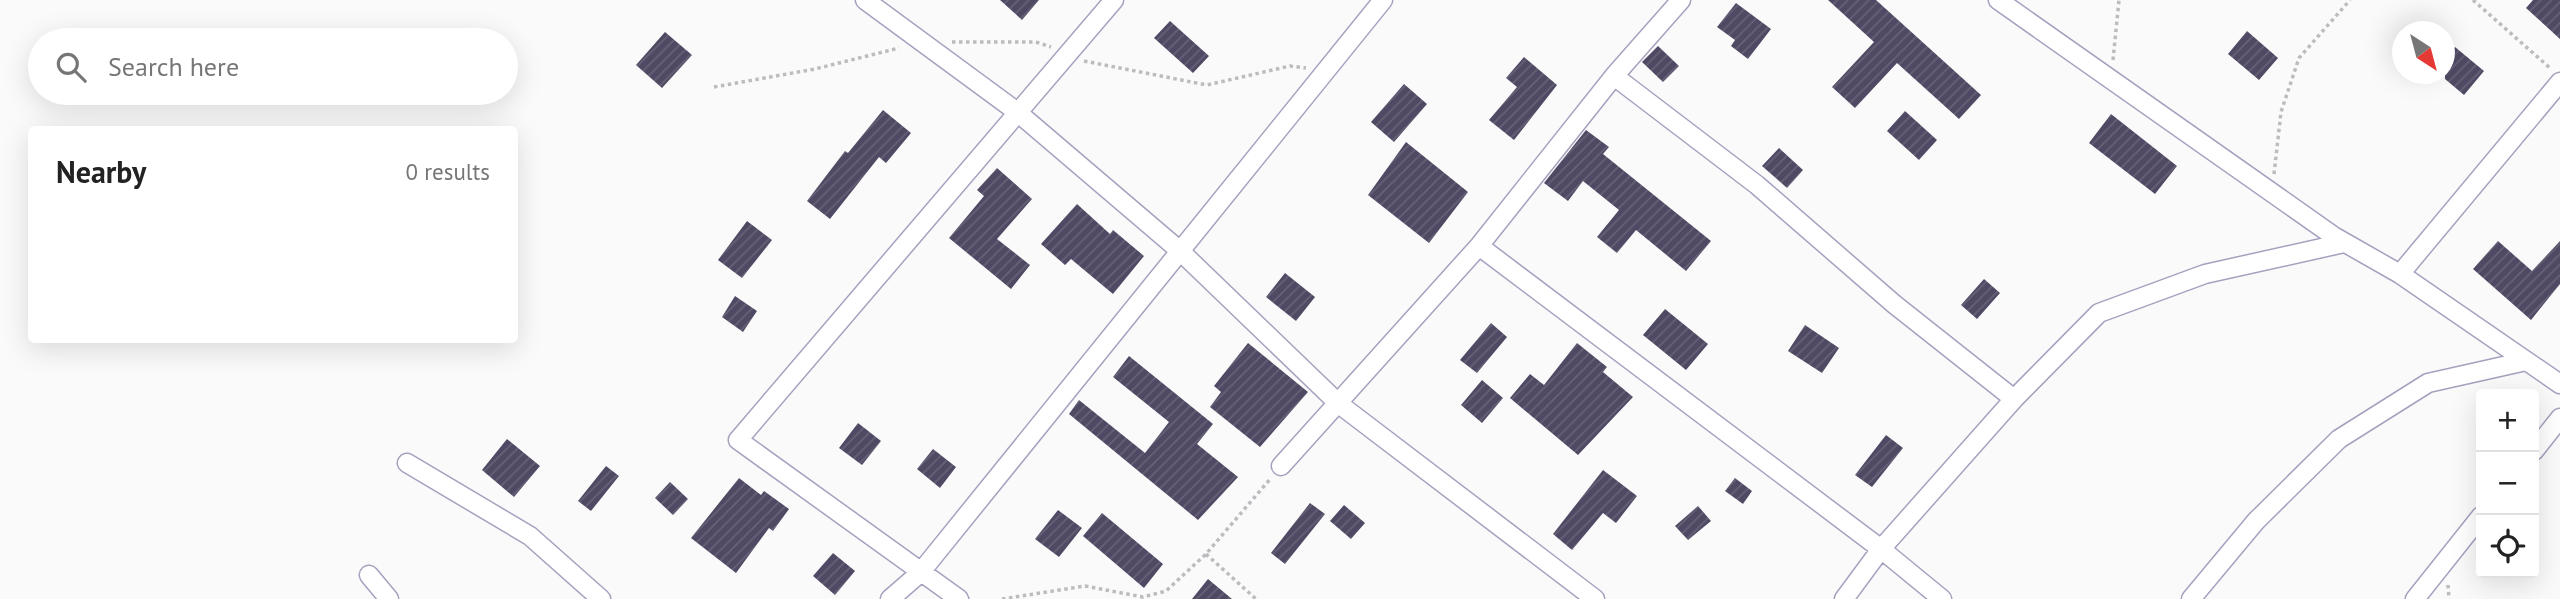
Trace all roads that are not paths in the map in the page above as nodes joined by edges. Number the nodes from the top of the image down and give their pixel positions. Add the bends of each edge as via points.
1 (865, 0) edge
2 (1114, 0) edge
3 (1383, 0) edge
4 (1681, 0) edge
5 (1998, 0) edge
6 (1614, 76) junction
7 (2559, 85) edge
8 (1016, 111) junction
9 (2344, 243) junction
10 (1479, 246) junction
11 (1179, 250) junction
12 (2400, 274) junction
13 (2526, 360) junction
14 (2560, 384) edge
15 (2014, 398) junction
16 (1339, 404) junction
17 (2560, 418) edge
18 (2539, 445) edge
19 (407, 463) dead end
20 (1281, 466) road end
21 (2476, 522) edge
22 (1881, 549) junction
23 (920, 573) junction
24 (369, 575) dead end
25 (389, 599) edge
26 (601, 599) edge
27 (890, 599) edge
28 (959, 599) edge
29 (1595, 599) edge
30 (1844, 599) edge
31 (1942, 599) edge
32 (2191, 599) edge
33 (2415, 599) edge

1 - 8 street
2 - 8 street
3 - 11 street
4 - 6 street
5 - 9 street
6 - 10 street
6 - 15 street via 1757,185 1894,304
7 - 12 street
8 - 11 street
8 - 23 street via 738,440
9 - 12 street
9 - 15 street via 2204,275 2099,313
10 - 16 street
10 - 22 street
11 - 16 street
11 - 23 street
12 - 13 street
13 - 14 street
13 - 32 street via 2428,383 2339,439 2256,522
15 - 22 street
16 - 20 street
16 - 29 street
17 - 18 street
19 - 26 street via 530,536
21 - 33 street
22 - 30 street
22 - 31 street
23 - 27 street
23 - 28 street
24 - 25 street

